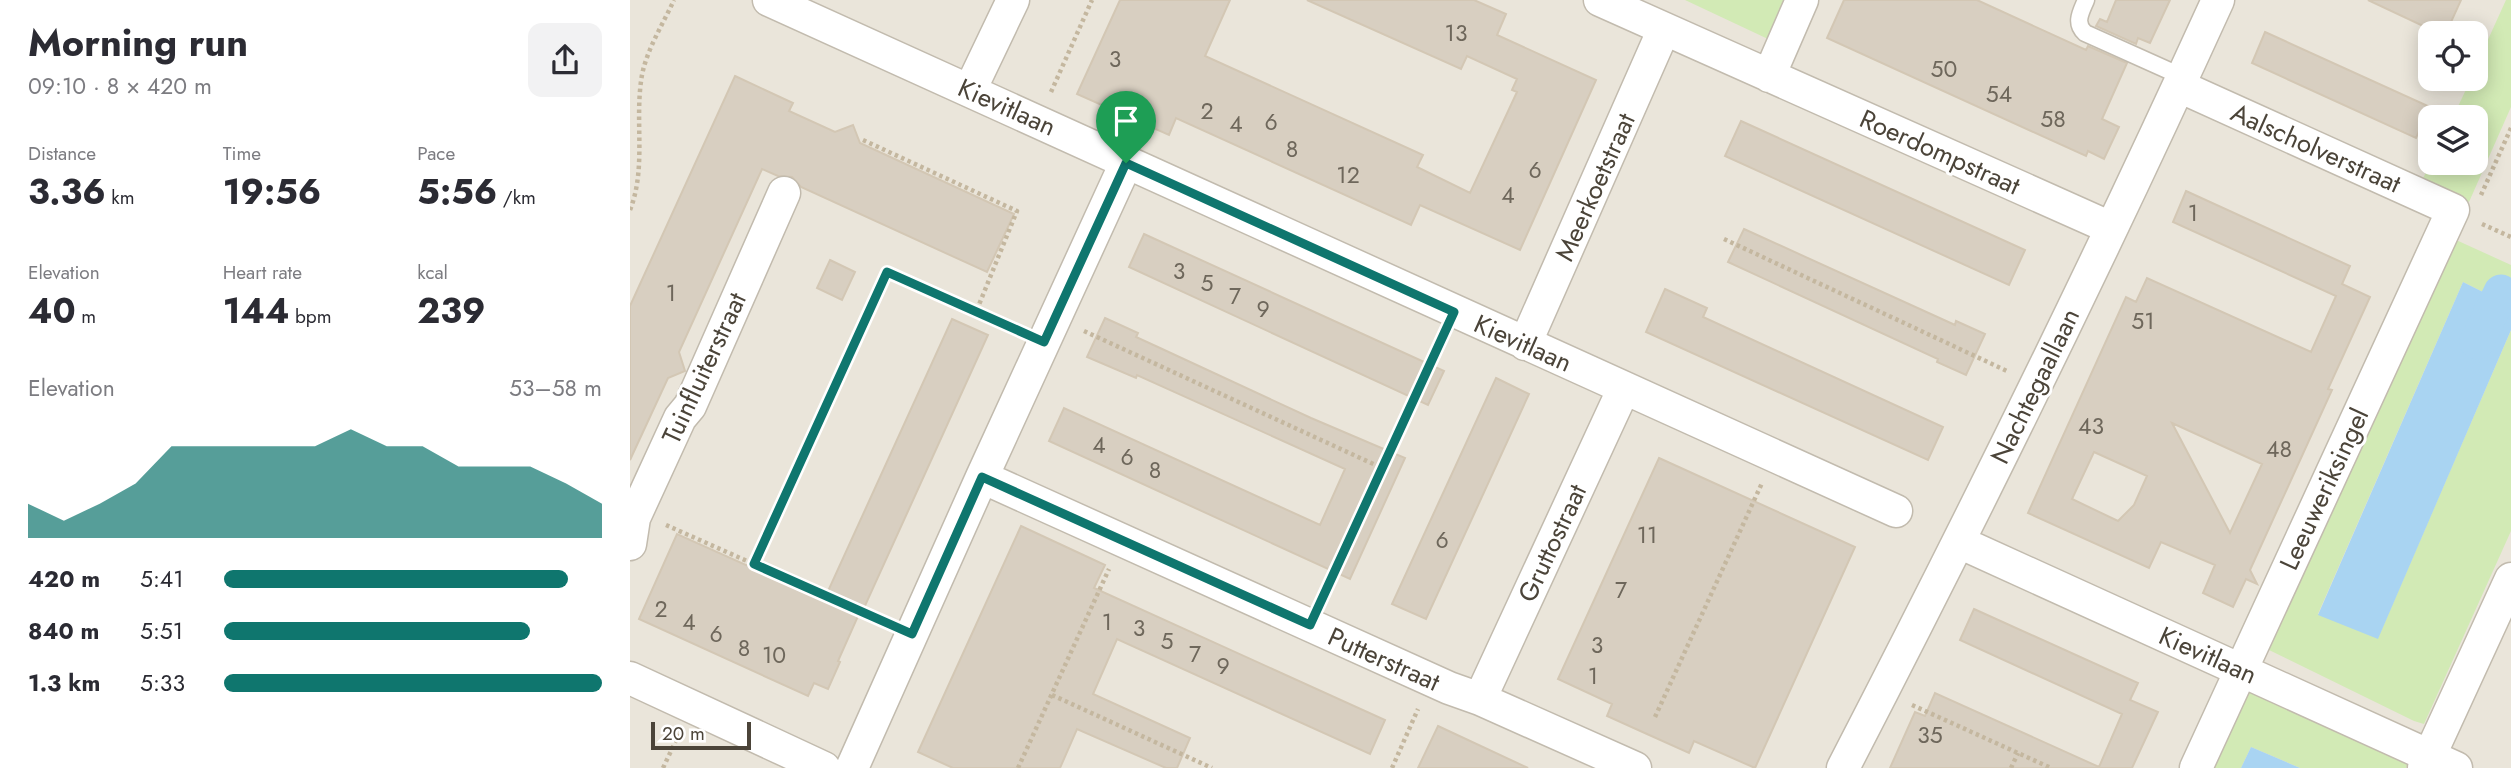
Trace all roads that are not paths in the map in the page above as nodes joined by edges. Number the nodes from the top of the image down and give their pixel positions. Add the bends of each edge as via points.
1 (769, 0) edge
2 (1013, 0) edge
3 (1600, 0) edge
4 (1802, 0) edge
5 (2086, 0) edge
6 (2218, 0) edge
7 (804, 7) edge
8 (1639, 8) edge
9 (1664, 29) junction
10 (1769, 75) junction
11 (2181, 81) junction
12 (970, 90) junction
13 (1126, 163) junction
14 (784, 193) dead end
15 (2464, 209) joint
16 (2111, 228) junction
17 (1525, 344) junction
18 (1623, 388) junction
19 (982, 477) junction
20 (1895, 511) dead end
21 (1959, 542) junction
22 (630, 544) edge
23 (2511, 579) edge
24 (2240, 669) junction
25 (630, 678) edge
26 (1480, 699) junction
27 (2436, 764) edge
28 (824, 768) edge
29 (852, 768) edge
30 (1635, 768) edge
31 (1843, 768) edge
32 (2196, 768) edge

1 - 7 street, Kievitlaan
2 - 12 street
3 - 8 street, Roerdompstraat
4 - 10 street
5 - 11 lane via 2078,21 2085,33
6 - 11 street, Nachtegaallaan
7 - 12 street, Kievitlaan
8 - 9 street, Roerdompstraat
9 - 10 street, Roerdompstraat
9 - 17 street, Meerkoetstraat
10 - 16 street, Roerdompstraat
11 - 15 street, Aalscholverstraat
11 - 16 street, Nachtegaallaan
12 - 13 street, Kievitlaan
13 - 17 street, Kievitlaan
13 - 19 street
14 - 22 street, Tuinfluiterstraat via 690,406 637,512
15 - 24 street, Leeuweriksingel
16 - 21 street, Nachtegaallaan
17 - 18 street, Kievitlaan
18 - 20 street, Kievitlaan
18 - 26 street, Gruttostraat
19 - 26 street, Putterstraat
19 - 29 street
21 - 24 street, Kievitlaan
21 - 31 street, Nachtegaallaan
23 - 27 street
24 - 27 street, Kievitlaan
24 - 32 street, Leeuweriksingel
25 - 28 street
26 - 30 street, Putterstraat

